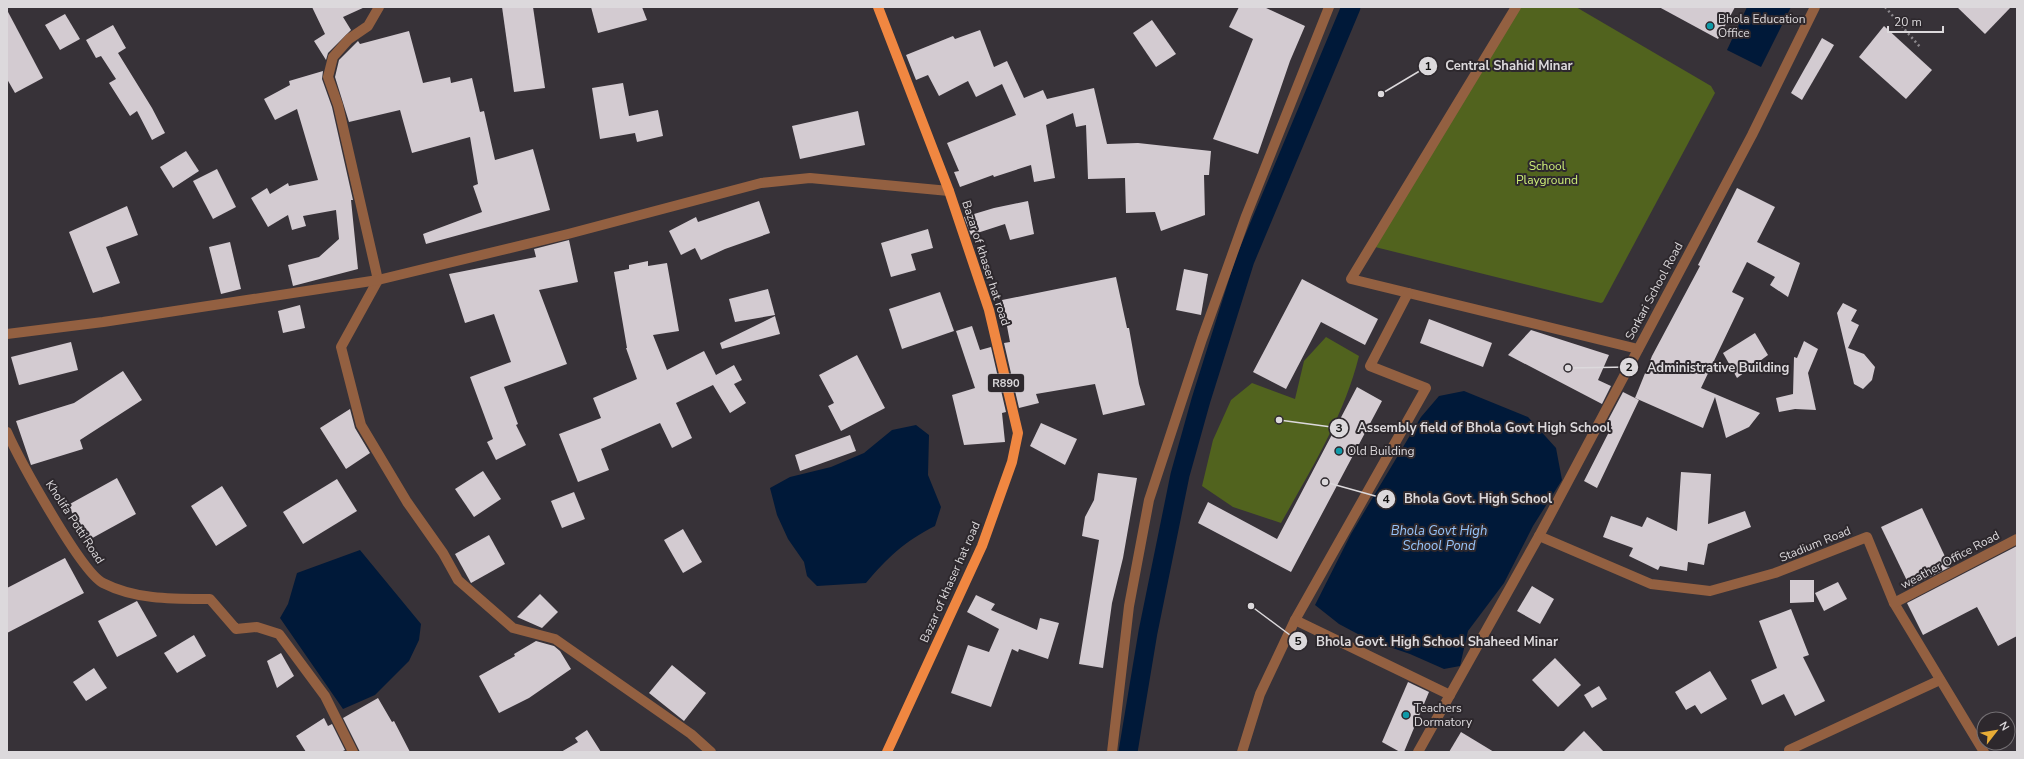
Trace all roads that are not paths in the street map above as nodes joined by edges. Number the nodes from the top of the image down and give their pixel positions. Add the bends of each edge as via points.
1 (379, 7) edge
2 (878, 7) edge
3 (1329, 7) edge
4 (1516, 7) edge
5 (1816, 7) edge
6 (949, 191) junction
7 (378, 280) junction
8 (1408, 292) junction
9 (7, 334) edge
10 (1638, 349) junction
11 (7, 432) edge
12 (1539, 536) junction
13 (2017, 539) edge
14 (1894, 603) junction
15 (1295, 620) junction
16 (1940, 680) junction
17 (1450, 695) junction
18 (1789, 750) dead end
19 (352, 752) edge
20 (711, 752) edge
21 (887, 752) edge
22 (1112, 752) edge
23 (1242, 752) edge
24 (1418, 752) edge
25 (1984, 752) edge

1 - 7 street via 368,26 349,40 333,57 328,77 338,105
2 - 6 main road, Bazar of khaser hat road / R890
3 - 22 street via 1246,216 1149,500 1129,606
4 - 8 street via 1352,279
5 - 10 street, Sorkari School Road via 1752,135
6 - 7 street via 810,178 761,183
6 - 21 main road, Bazar of khaser hat road / R890 via 989,310 1018,433 1012,462 982,546
7 - 9 street
7 - 20 street via 341,347 361,425 458,580 513,628 555,639 691,734
8 - 10 street
8 - 15 street via 1370,366 1426,388
10 - 12 street, Sorkari School Road
11 - 19 street, Kholifa Potti Road via 16,453 59,526 86,566 101,582 122,592 159,598 210,599 236,629 257,627 279,634 325,696
12 - 14 street, Stadium Road via 1651,584 1710,591 1775,573 1866,537
12 - 17 street, Sorkari School Road
13 - 14 street, weather Office Road
14 - 16 street, Stadium Road
15 - 17 street
15 - 23 street via 1260,694
16 - 18 street
16 - 25 street, Stadium Road
17 - 24 street, Sorkari School Road

